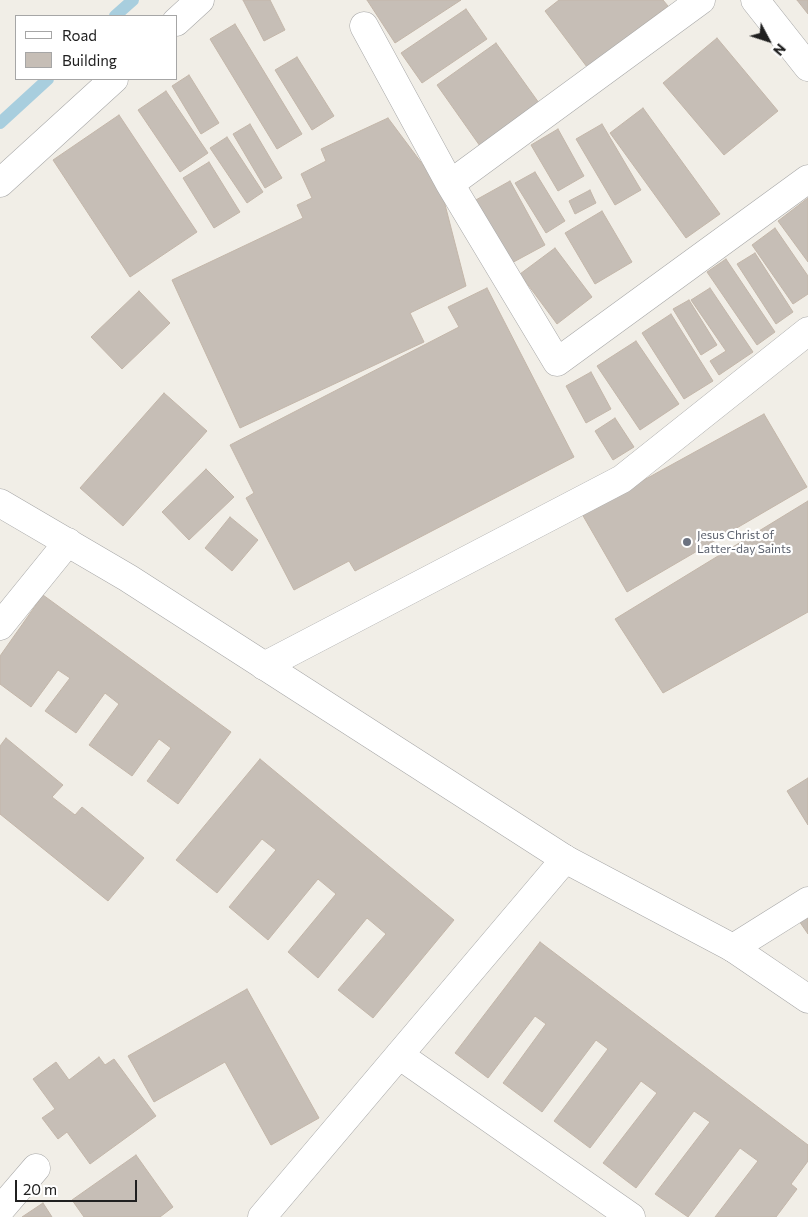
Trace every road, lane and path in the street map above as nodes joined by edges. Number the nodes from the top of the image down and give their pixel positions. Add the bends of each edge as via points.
1 (200, 0) edge
2 (701, 0) edge
3 (755, 0) edge
4 (178, 20) edge
5 (364, 26) dead end
6 (808, 67) edge
7 (113, 80) edge
8 (808, 179) edge
9 (0, 183) edge
10 (450, 184) junction
11 (808, 331) edge
12 (0, 503) edge
13 (68, 542) junction
14 (0, 626) edge
15 (264, 666) junction
16 (565, 858) junction
17 (808, 901) edge
18 (733, 948) junction
19 (808, 999) edge
20 (399, 1055) junction
21 (36, 1168) dead end
22 (0, 1210) edge
23 (262, 1217) edge
24 (631, 1217) edge

1 - 4 street
2 - 10 street
3 - 6 street
5 - 10 street
7 - 9 street
8 - 10 street via 557,362
11 - 15 street via 622,479
12 - 13 street
13 - 14 street
13 - 15 street
15 - 16 street
16 - 18 street
16 - 20 street
17 - 18 street
18 - 19 street
20 - 23 street
20 - 24 street
21 - 22 street

